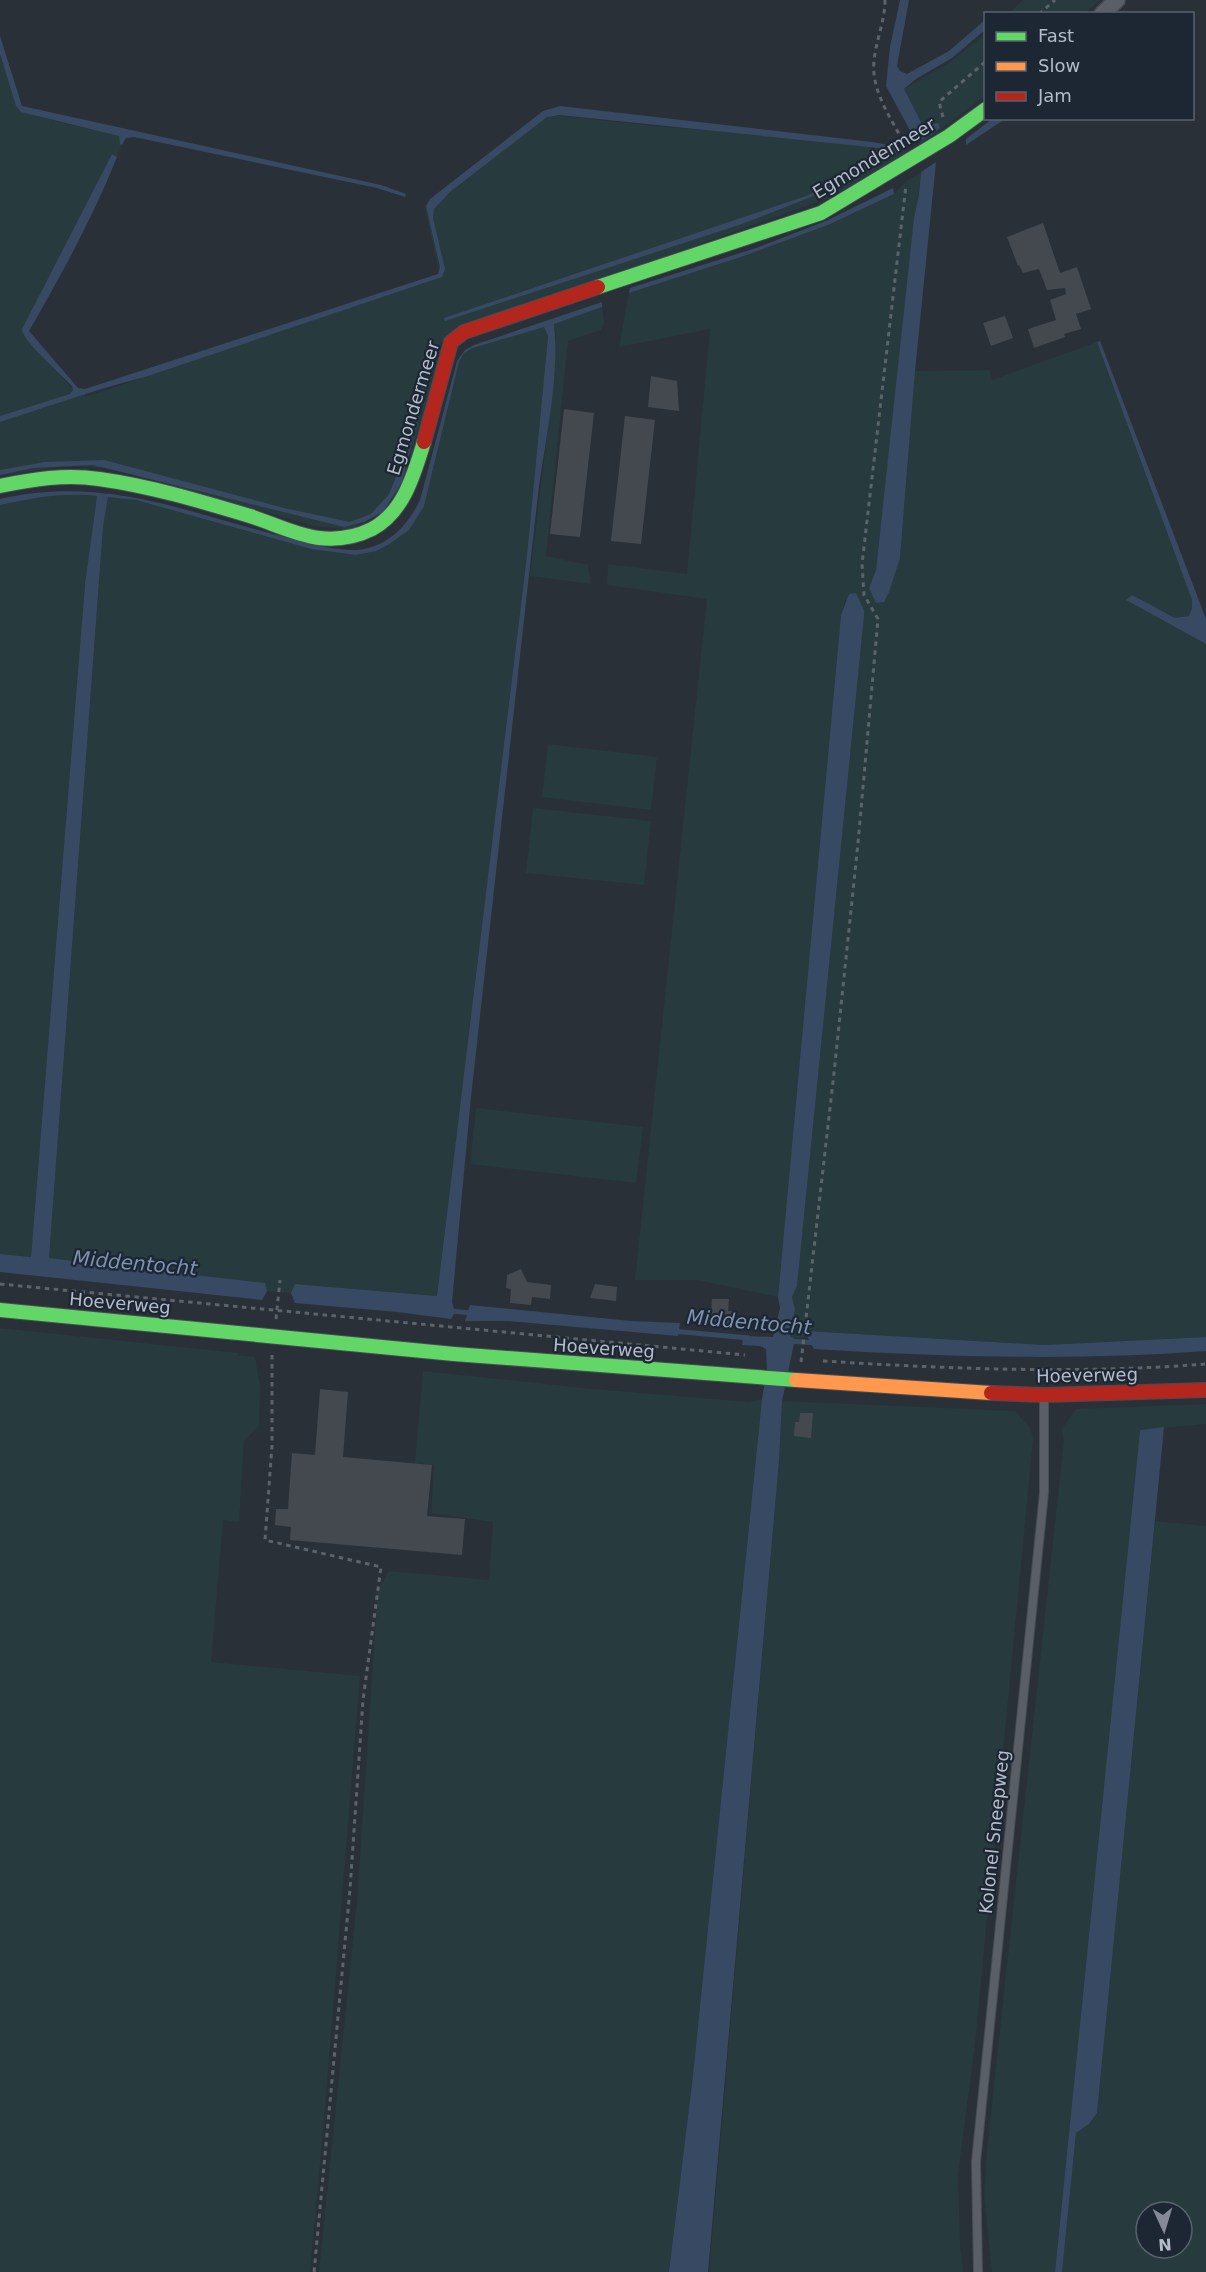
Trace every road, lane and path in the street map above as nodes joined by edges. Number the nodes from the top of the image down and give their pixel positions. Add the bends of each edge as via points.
1 (885, 0) edge
2 (1054, 0) edge
3 (1117, 0) edge
4 (1041, 12) edge
5 (1104, 12) edge
6 (984, 63) edge
7 (984, 110) edge
8 (949, 136) junction
9 (908, 162) junction
10 (0, 486) edge
11 (280, 1280) dead end
12 (0, 1284) edge
13 (0, 1310) edge
14 (278, 1310) junction
15 (273, 1336) junction
16 (754, 1356) dead end
17 (801, 1360) dead end
18 (813, 1360) dead end
19 (1206, 1364) edge
20 (1206, 1390) edge
21 (1044, 1395) junction
22 (314, 2272) edge
23 (978, 2272) edge

1 - 9 path via 874,63 877,86 881,102 905,144
2 - 4 path
3 - 5 street
6 - 8 path via 939,102
7 - 8 main road, Egmondermeer
8 - 9 main road, Egmondermeer
9 - 10 main road, Egmondermeer via 821,213 464,332 451,342 446,356 409,489 391,516 372,531 318,538 146,487 97,478 43,477
9 - 17 path via 862,564 864,595 878,619 858,843
11 - 14 path
12 - 14 path
13 - 15 main road, Hoeverweg
14 - 15 path
14 - 16 path
15 - 21 main road, Hoeverweg via 761,1378
15 - 22 path via 272,1446 265,1540 381,1567 363,1700 350,1889
18 - 19 path via 1044,1370
20 - 21 main road, Hoeverweg
21 - 23 lane, Kolonel Sneepweg via 1044,1493 976,2162

